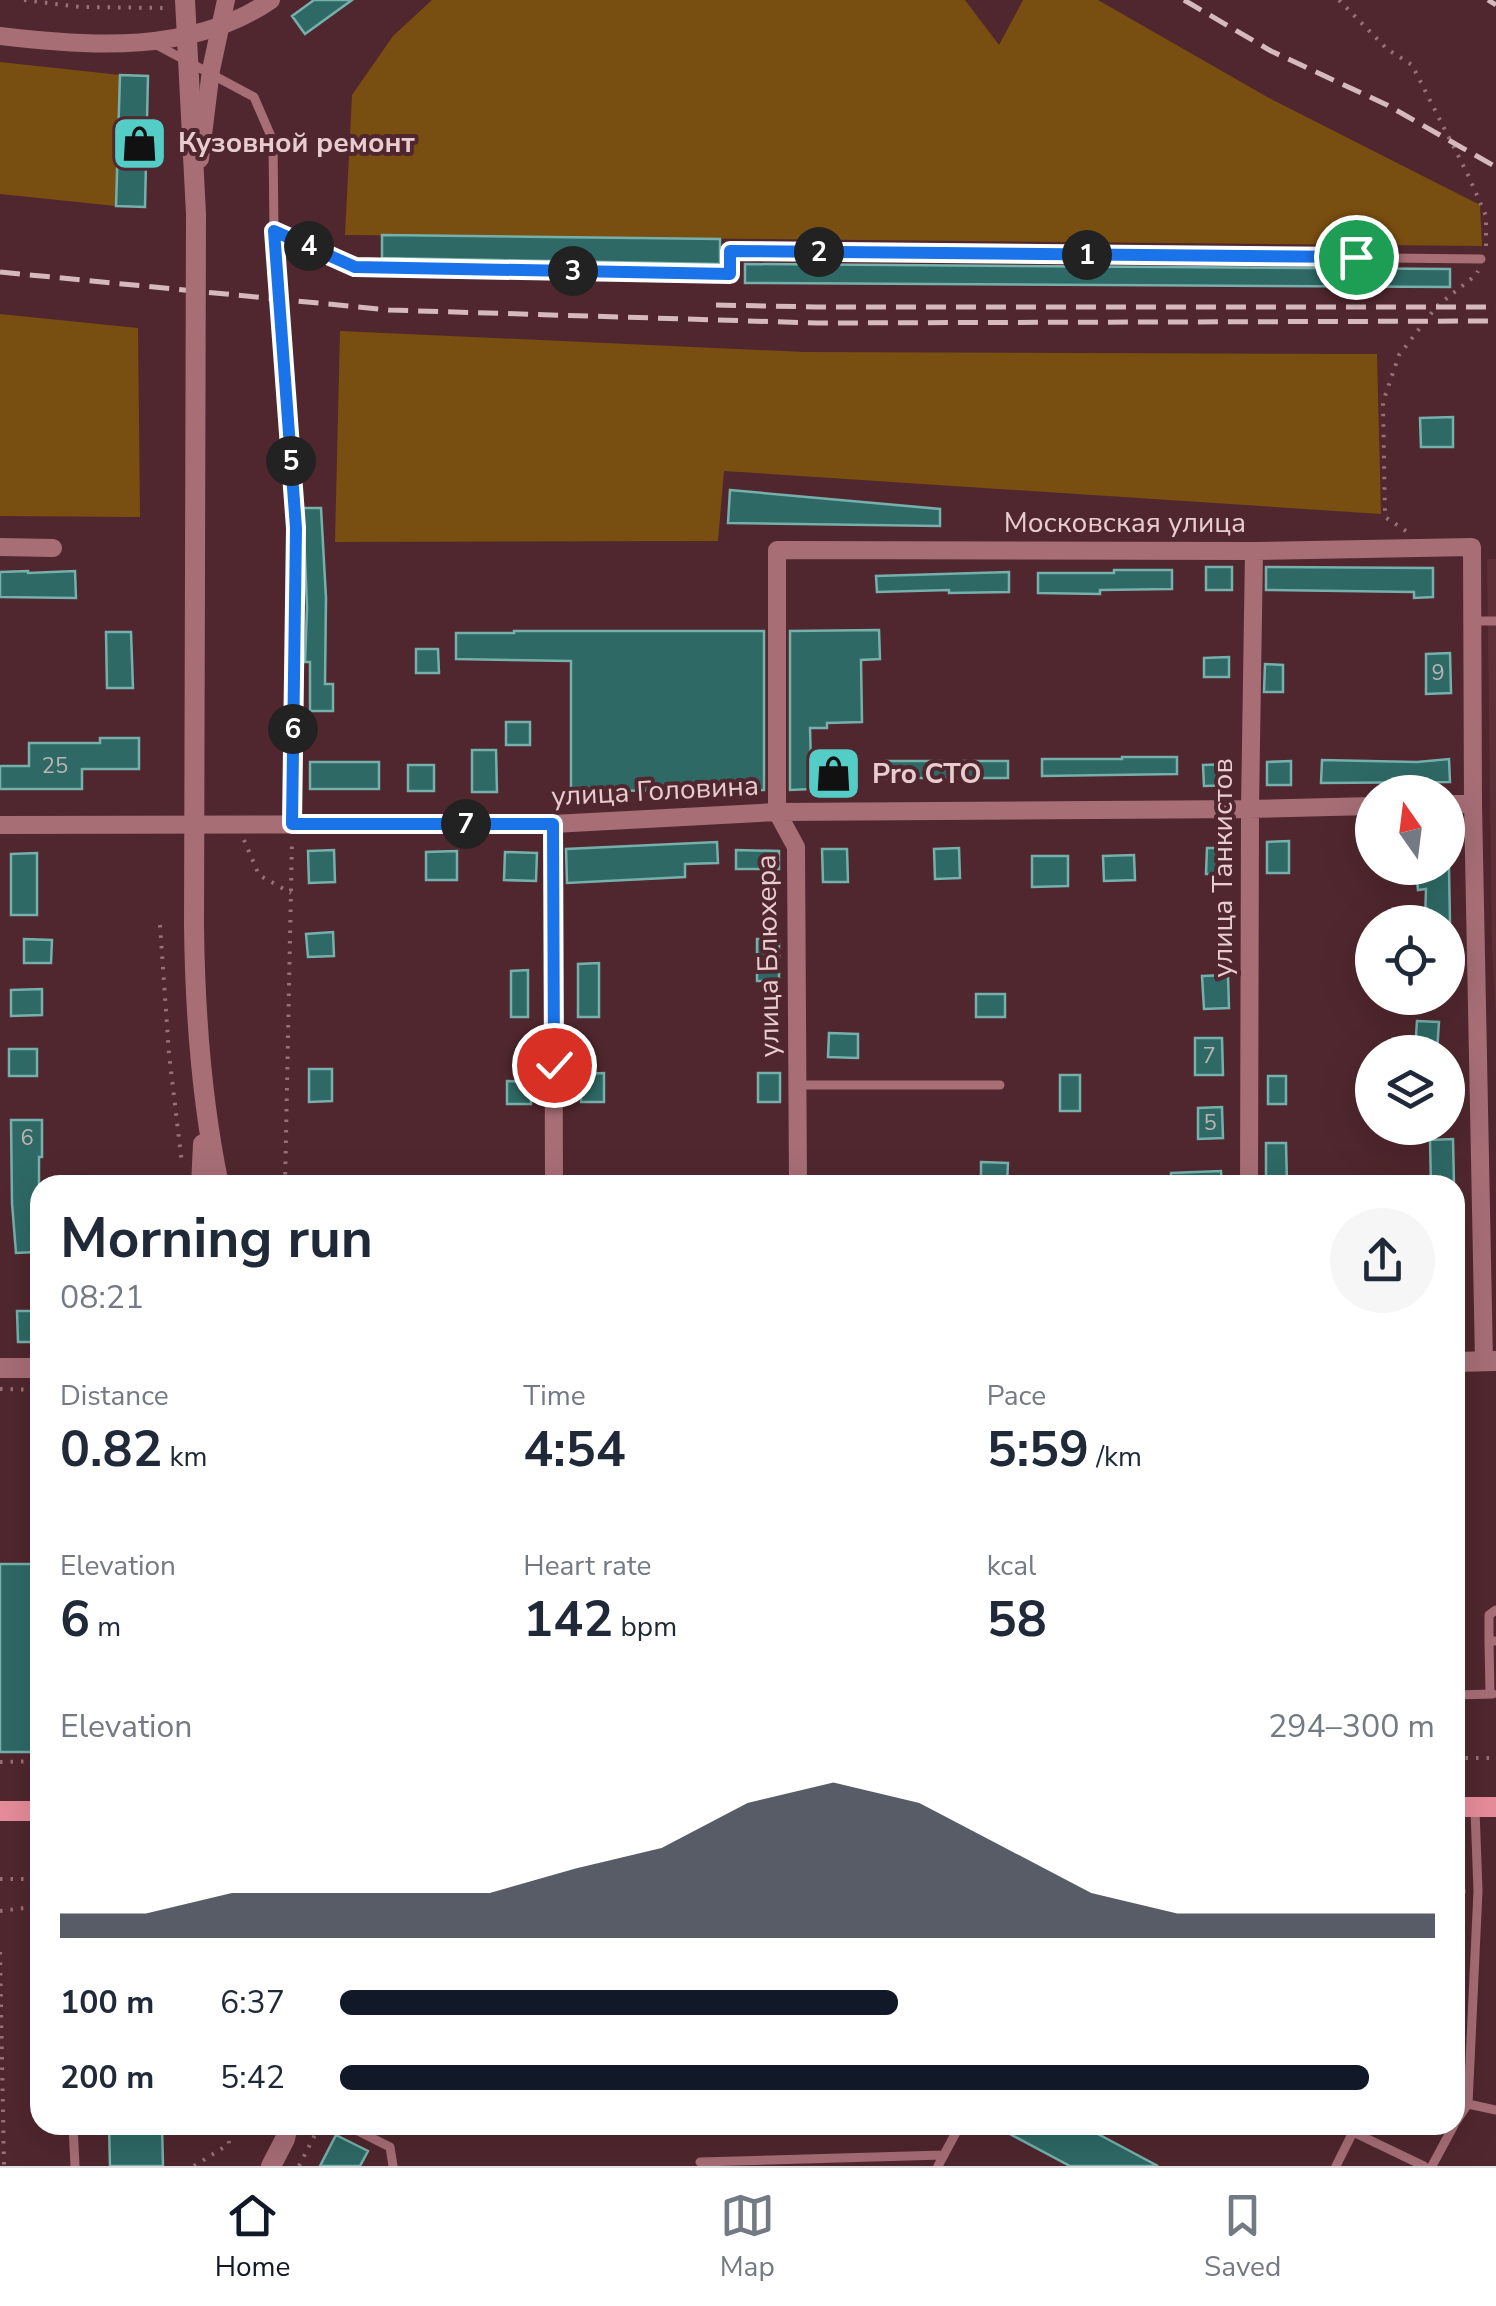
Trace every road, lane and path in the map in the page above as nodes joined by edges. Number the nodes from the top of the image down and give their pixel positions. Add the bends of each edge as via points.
1 (24, 0) edge
2 (226, 0) edge
3 (271, 0) edge
4 (175, 4) edge
5 (0, 36) edge
6 (152, 43) junction
7 (196, 214) junction
8 (274, 231) junction
9 (1481, 258) dead end
10 (0, 547) edge
11 (53, 548) dead end
12 (777, 550) joint
13 (1254, 551) junction
14 (1473, 621) junction
15 (1496, 621) edge
16 (1465, 804) edge
17 (1474, 804) junction
18 (1355, 806) edge
19 (1250, 809) junction
20 (777, 812) junction
21 (292, 824) junction
22 (553, 824) junction
23 (0, 825) edge
24 (238, 825) junction
25 (292, 893) junction
26 (160, 925) dead end
27 (1000, 1085) dead end
28 (798, 1086) junction
29 (206, 1112) junction
30 (182, 1169) dead end
31 (202, 1175) edge
32 (217, 1175) edge
33 (285, 1175) edge
34 (554, 1175) edge
35 (798, 1175) edge
36 (1249, 1175) edge
37 (1490, 1361) edge
38 (1465, 1362) edge
39 (0, 1368) edge
40 (30, 1368) edge
41 (0, 1390) edge
42 (30, 1390) edge
43 (1496, 1610) edge
44 (1493, 1640) edge
45 (1493, 1694) edge
46 (1465, 1695) edge
47 (1465, 1758) edge
48 (1496, 1758) edge
49 (0, 1762) edge
50 (30, 1762) edge
51 (1475, 1807) edge
52 (0, 1811) edge
53 (30, 1811) edge
54 (0, 1879) edge
55 (30, 1879) edge
56 (30, 1907) edge
57 (0, 1911) edge
58 (0, 1952) edge
59 (1468, 2104) junction
60 (1465, 2108) edge
61 (1496, 2110) edge
62 (73, 2135) edge
63 (229, 2135) edge
64 (286, 2135) edge
65 (315, 2135) edge
66 (366, 2135) edge
67 (954, 2135) edge
68 (1352, 2135) edge
69 (1360, 2135) edge
70 (1447, 2135) edge
71 (943, 2155) junction
72 (700, 2162) dead end
73 (777, 2164) edge
74 (4, 2166) edge
75 (74, 2166) edge
76 (194, 2166) edge
77 (271, 2166) edge
78 (299, 2166) edge
79 (393, 2166) edge
80 (938, 2166) edge
81 (1336, 2166) edge
82 (1428, 2166) edge

1 - 4 path via 80,7
2 - 7 street, bridge
3 - 6 street via 250,15
4 - 7 street, bridge
5 - 6 street
6 - 8 lane via 254,97 273,142
7 - 29 street, bridge via 194,926
8 - 9 lane via 355,267 394,268 730,274 730,251
8 - 21 path via 296,528
10 - 11 street
12 - 13 street, Московская улица
12 - 20 street, улица Блюхера
13 - 14 street, Московская улица via 1472,547
13 - 19 street, улица Танкистов
14 - 15 lane
14 - 17 street
16 - 17 street
17 - 37 street
18 - 19 street, улица Головина
19 - 20 street, улица Головина
19 - 36 street, улица Танкистов
20 - 22 street, улица Головина
20 - 28 street, улица Блюхера via 796,846
21 - 22 street, улица Головина
21 - 24 street, улица Головина
21 - 25 path
22 - 34 street
23 - 24 street, улица Головина
24 - 25 path via 259,875
25 - 33 path
26 - 30 path
27 - 28 lane
28 - 35 street, улица Блюхера
29 - 31 street
29 - 32 street
37 - 38 street
39 - 40 street
41 - 42 path
43 - 44 lane via 1489,1615
44 - 45 lane
45 - 46 lane
47 - 48 path
49 - 50 path
51 - 59 lane
52 - 53 main road
54 - 55 path
56 - 57 path
58 - 74 path
59 - 60 lane
59 - 61 lane
62 - 75 lane
63 - 76 path via 229,2144
64 - 77 street
65 - 78 path
66 - 79 lane via 390,2147
67 - 71 lane
68 - 81 lane
69 - 82 lane
70 - 82 lane
71 - 73 lane
71 - 80 lane
72 - 73 lane

